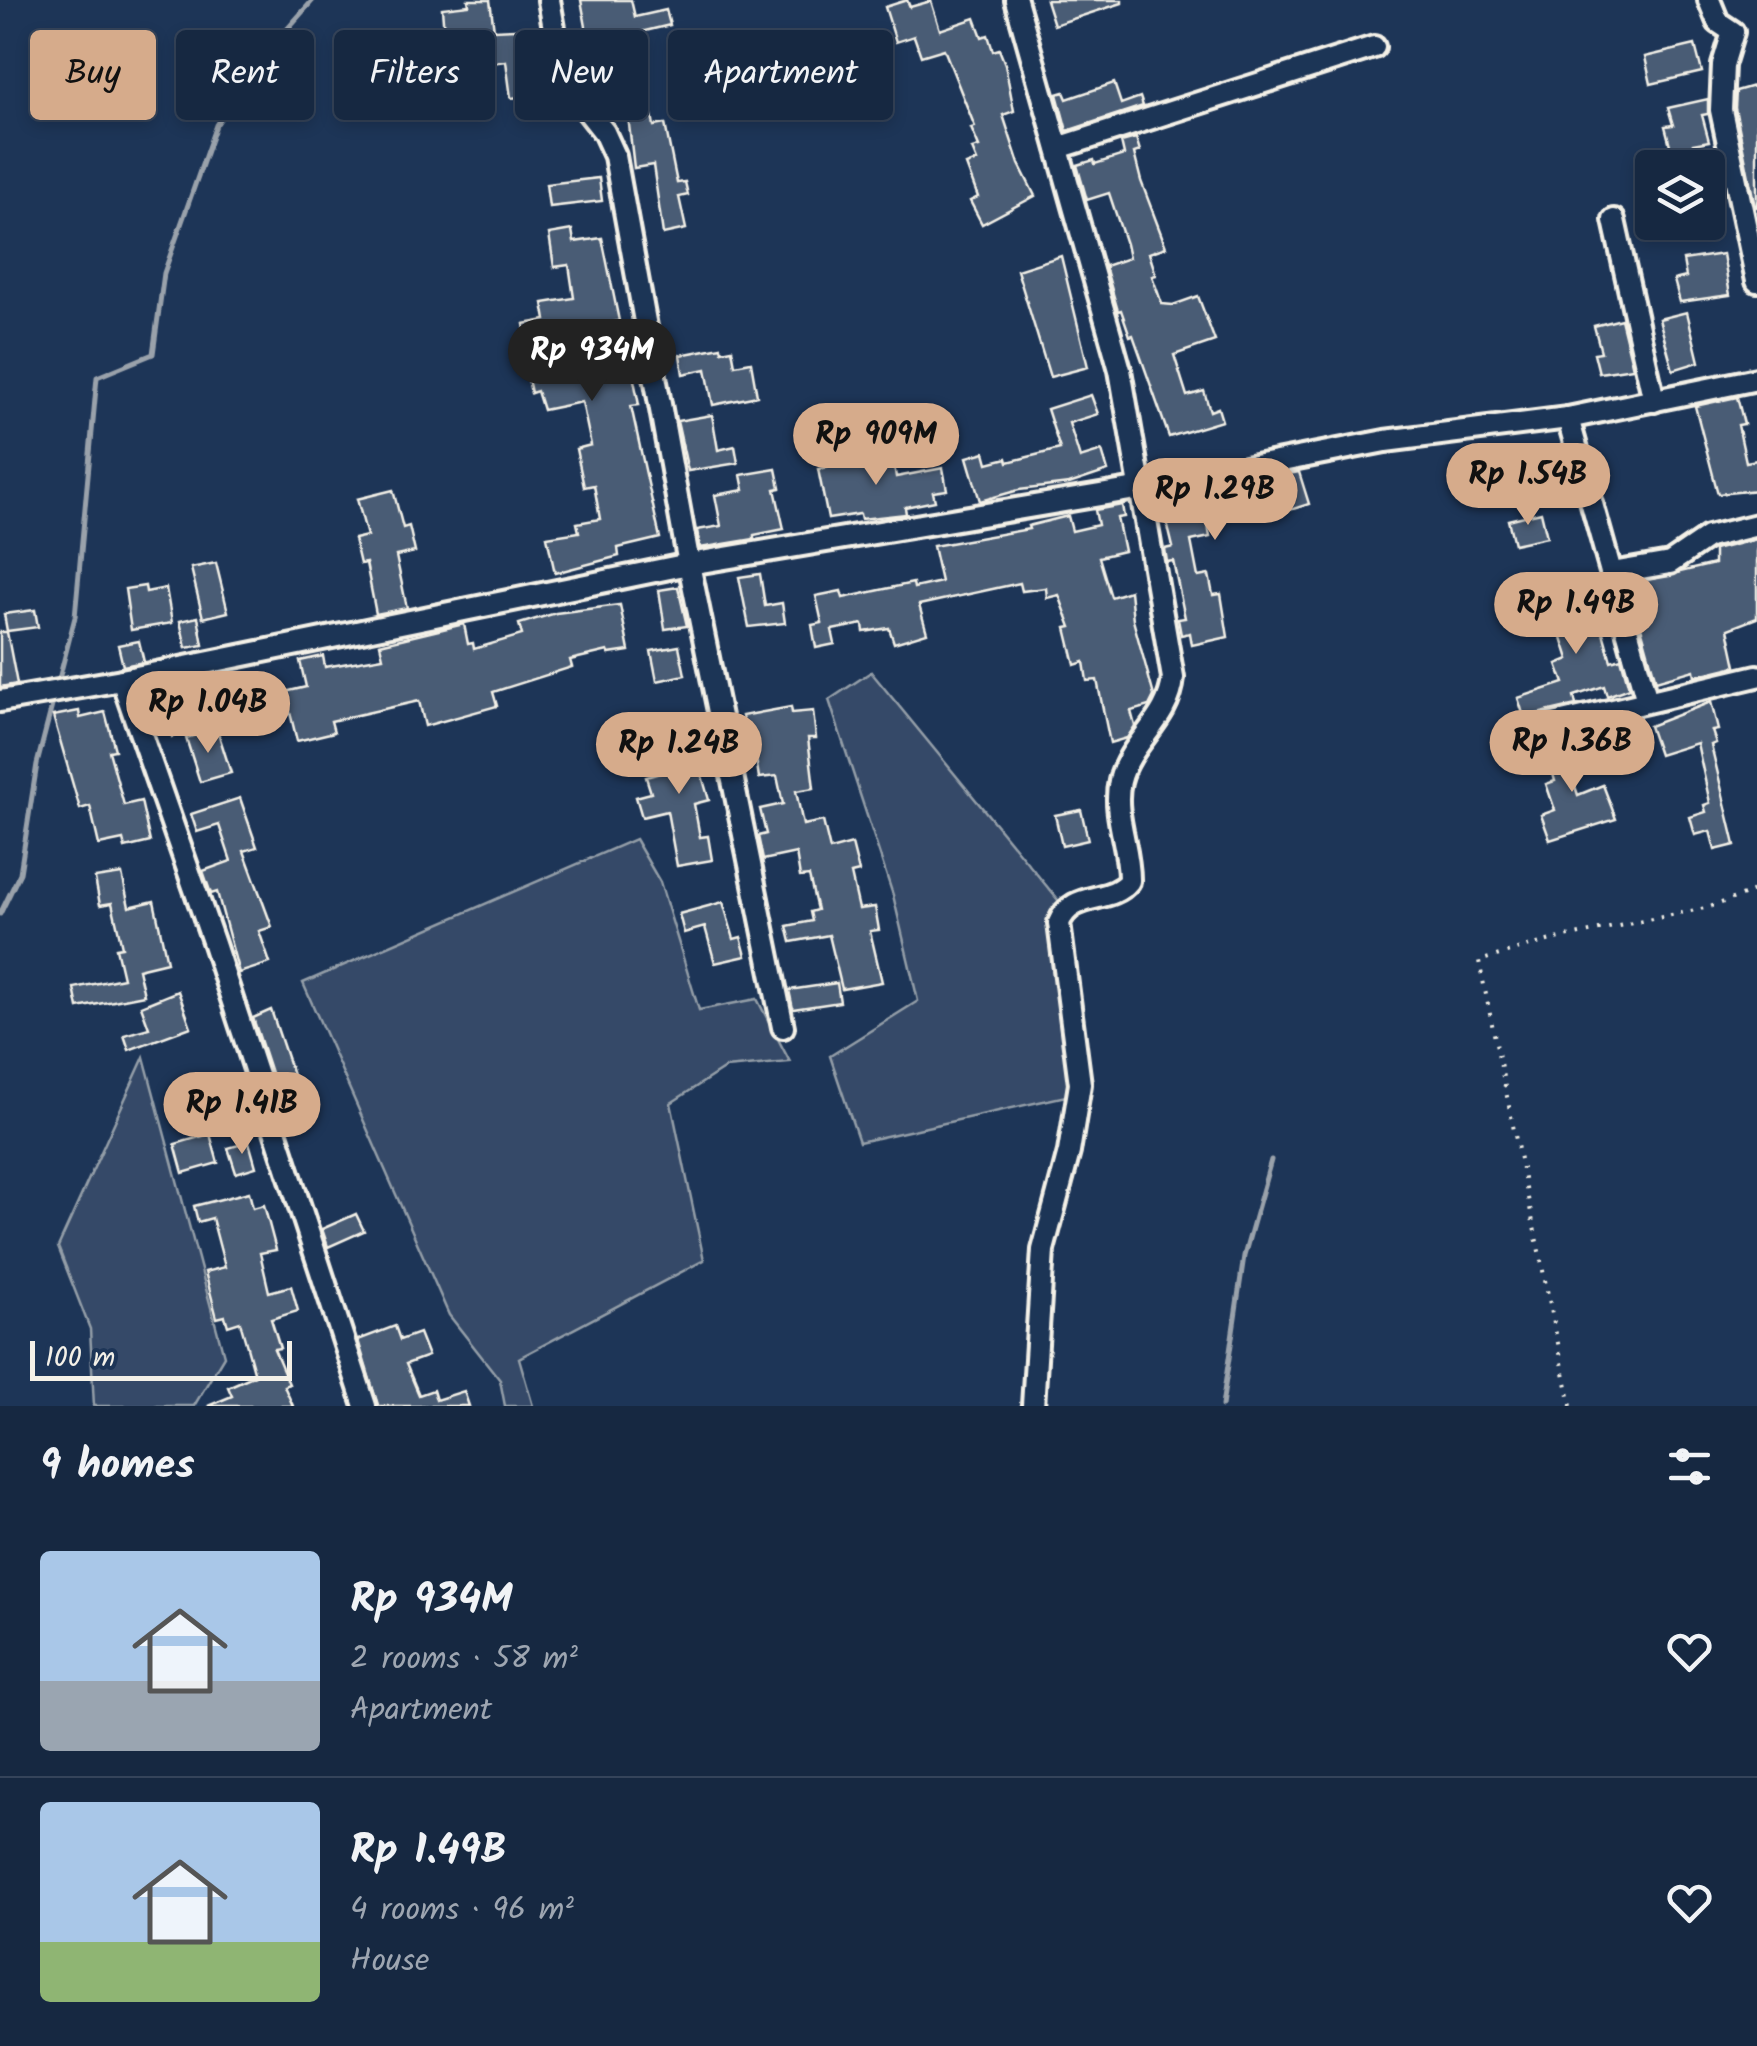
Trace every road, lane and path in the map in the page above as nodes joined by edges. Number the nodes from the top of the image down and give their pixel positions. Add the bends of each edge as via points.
1 (549, 0) edge
2 (1016, 0) edge
3 (1709, 0) edge
4 (1374, 47) dead end
5 (1058, 148) junction
6 (1614, 220) dead end
7 (1757, 281) edge
8 (1757, 378) edge
9 (1654, 401) junction
10 (1568, 418) junction
11 (1142, 488) junction
12 (1757, 526) edge
13 (688, 564) junction
14 (1612, 573) junction
15 (1757, 676) edge
16 (122, 680) junction
17 (0, 701) edge
18 (1648, 701) junction
19 (1516, 733) dead end
20 (1757, 890) edge
21 (783, 1026) dead end
22 (365, 1406) edge
23 (1034, 1406) edge
24 (1571, 1406) edge

1 - 13 street via 563,80 615,156
2 - 5 street
3 - 7 street via 1718,22 1733,32 1721,110
4 - 5 street
5 - 11 street via 1120,370
6 - 9 street
8 - 9 street
9 - 10 street
10 - 11 street via 1356,446
10 - 14 street
11 - 13 street
11 - 23 street via 1172,692 1120,780 1129,881 1122,891 1074,902 1059,923 1080,1084 1043,1250
12 - 14 street via 1708,537 1670,562
13 - 16 street
13 - 21 street
14 - 18 street
15 - 18 street
16 - 17 street
16 - 22 street
18 - 19 street
20 - 24 path via 1480,961

